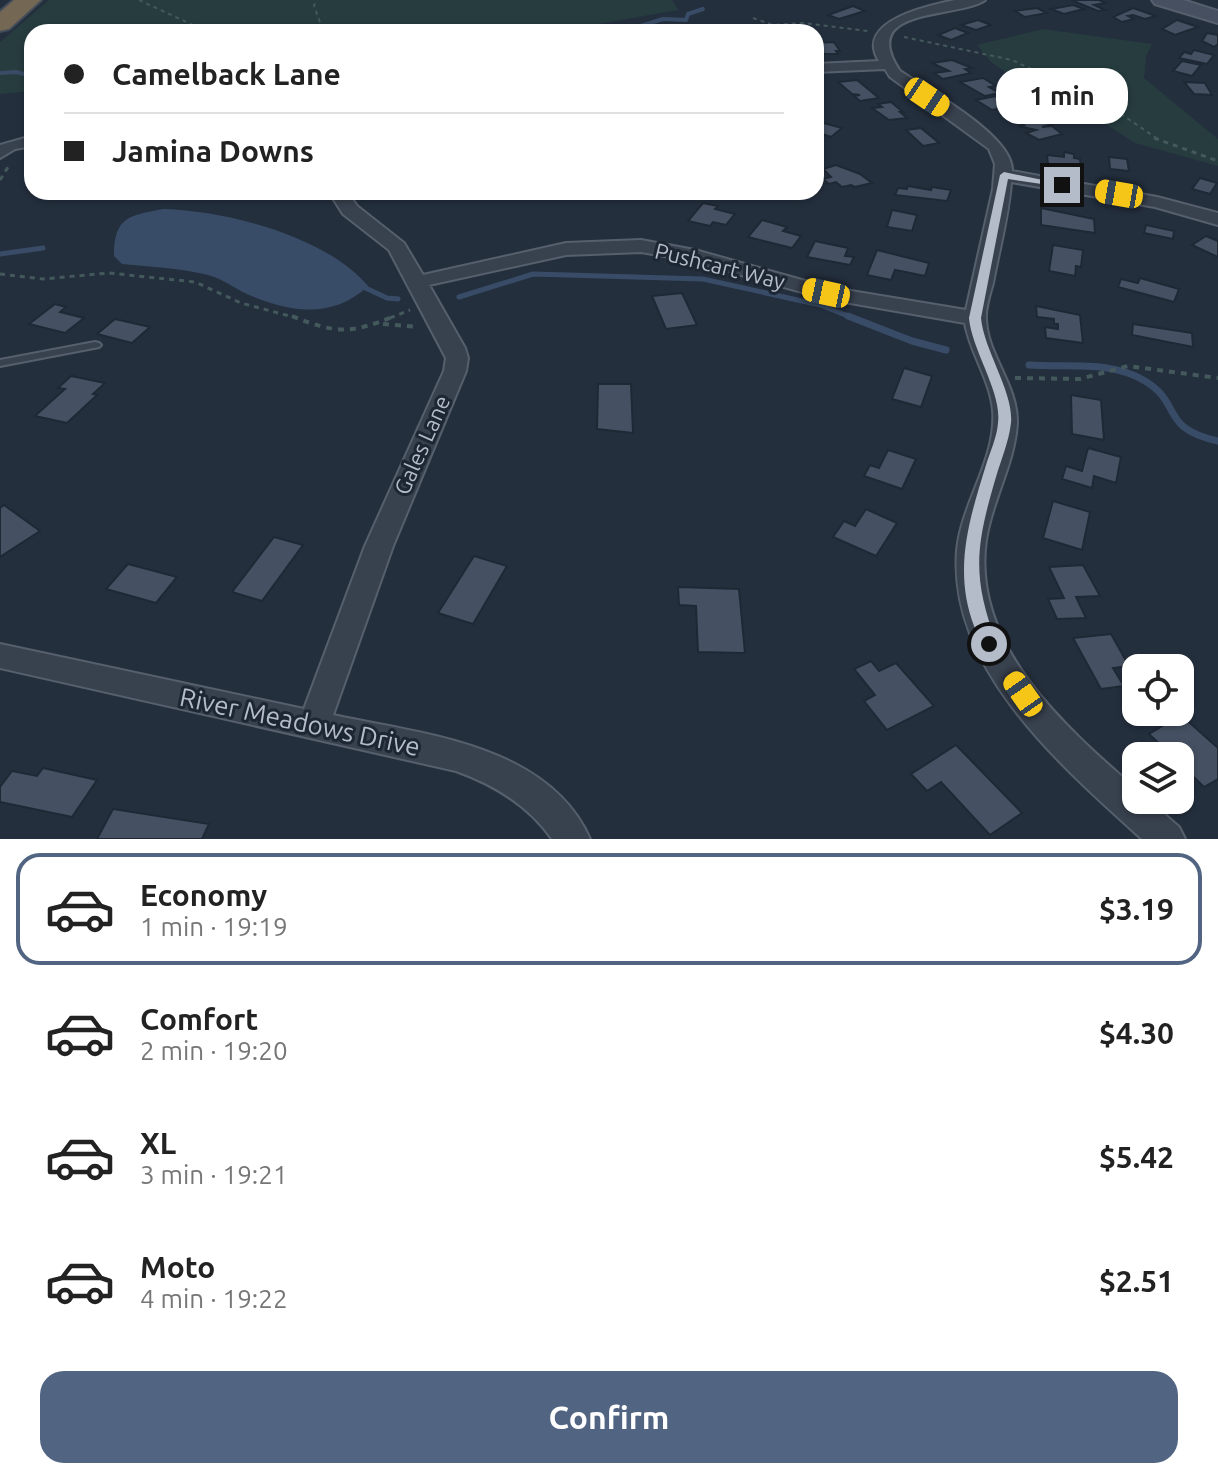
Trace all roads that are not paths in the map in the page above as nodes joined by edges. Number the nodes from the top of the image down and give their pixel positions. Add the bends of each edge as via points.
1 (29, 0) edge
2 (979, 0) edge
3 (1162, 0) edge
4 (1179, 0) edge
5 (1218, 14) edge
6 (0, 24) edge
7 (886, 65) junction
8 (824, 68) edge
9 (24, 142) edge
10 (12, 156) edge
11 (1004, 175) junction
12 (343, 200) edge
13 (1218, 219) edge
14 (423, 291) junction
15 (975, 318) junction
16 (95, 345) dead end
17 (0, 363) edge
18 (0, 656) edge
19 (313, 726) junction
20 (572, 839) edge
21 (1167, 839) edge

1 - 6 highway
2 - 7 street via 912,14 894,24 884,34 881,53
3 - 5 street
4 - 5 street
7 - 8 street
7 - 11 street via 988,140 1004,164
9 - 10 street via 10,145
11 - 13 street via 1145,199
11 - 15 street
12 - 14 street, Gales Lane via 397,247
14 - 15 street, Pushcart Way via 554,251 633,246 687,254 844,297
14 - 19 street, Gales Lane via 457,358 455,371 379,546
15 - 21 street via 1005,422 975,524 970,577 976,609 989,644 1036,712
16 - 17 lane
18 - 19 street, River Meadows Drive
19 - 20 street, River Meadows Drive via 493,768 539,797

